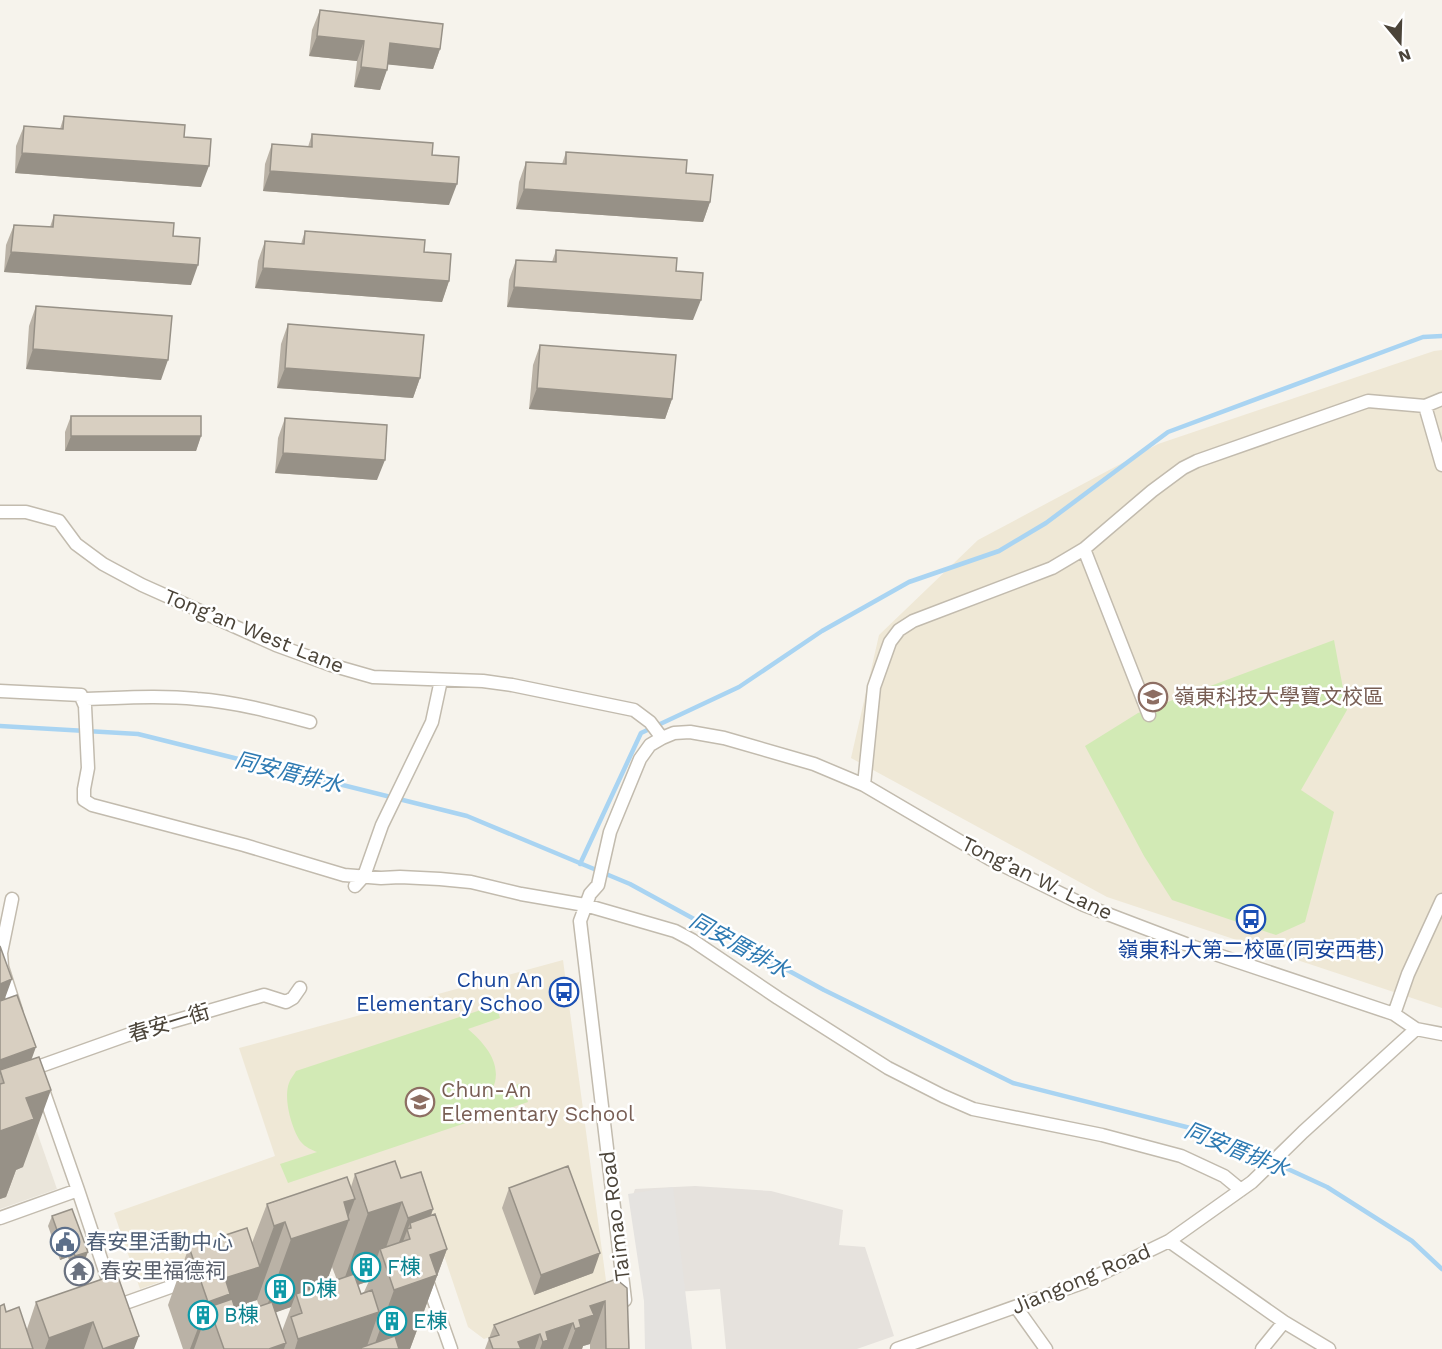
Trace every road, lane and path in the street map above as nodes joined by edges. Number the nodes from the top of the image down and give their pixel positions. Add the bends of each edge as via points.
1 (1442, 399) edge
2 (1425, 406) junction
3 (1442, 465) edge
4 (0, 512) edge
5 (1084, 549) junction
6 (441, 680) junction
7 (0, 692) edge
8 (83, 703) junction
9 (1149, 715) dead end
10 (310, 722) dead end
11 (662, 738) junction
12 (864, 785) junction
13 (359, 881) junction
14 (12, 899) dead end
15 (1442, 900) edge
16 (585, 905) junction
17 (300, 988) dead end
18 (1394, 1014) junction
19 (20, 1023) edge
20 (1416, 1029) junction
21 (1442, 1034) edge
22 (78, 1190) junction
23 (1241, 1190) junction
24 (0, 1218) edge
25 (1169, 1241) junction
26 (421, 1266) edge
27 (206, 1274) edge
28 (1016, 1307) junction
29 (622, 1308) edge
30 (1284, 1322) junction
31 (452, 1349) edge
32 (897, 1349) edge
33 (1046, 1349) edge
34 (1262, 1349) edge
35 (1329, 1349) edge

1 - 2 street
2 - 3 street
2 - 5 street via 1368,401 1197,461 1152,491
4 - 6 street, Tong’an West Lane via 26,512 59,521 76,544 113,569 276,645 373,677
5 - 9 street
5 - 12 street via 1052,568 913,621 899,630 890,642 874,687
6 - 11 street, Tong’an West Lane via 512,685 634,710
6 - 13 street via 432,722
7 - 8 street via 81,694
8 - 10 street via 148,697 198,699 259,708
8 - 13 street via 88,768 84,800
11 - 12 street, Tong’an W. Lane via 690,732 724,738 814,764
11 - 16 street via 650,745 640,759 610,832 598,885
12 - 18 street, Tong’an W. Lane via 990,859 1084,904 1194,947
13 - 16 street via 471,882
14 - 19 street via 1,953
15 - 18 street
16 - 23 street via 675,931 692,940 888,1068 943,1096 973,1108 1181,1156 1224,1176
16 - 29 street, Taimao Road via 580,921
17 - 22 street, 春安一街 via 286,1002 264,995 33,1062
18 - 20 street, Tong’an W. Lane
20 - 21 street
20 - 23 street, Jiangong Road
22 - 24 street
22 - 27 street via 114,1311
23 - 25 street, Jiangong Road
25 - 28 street, Jiangong Road via 1082,1283
25 - 30 street
26 - 31 street
28 - 32 street, Jiangong Road
28 - 33 street
30 - 34 street
30 - 35 street

